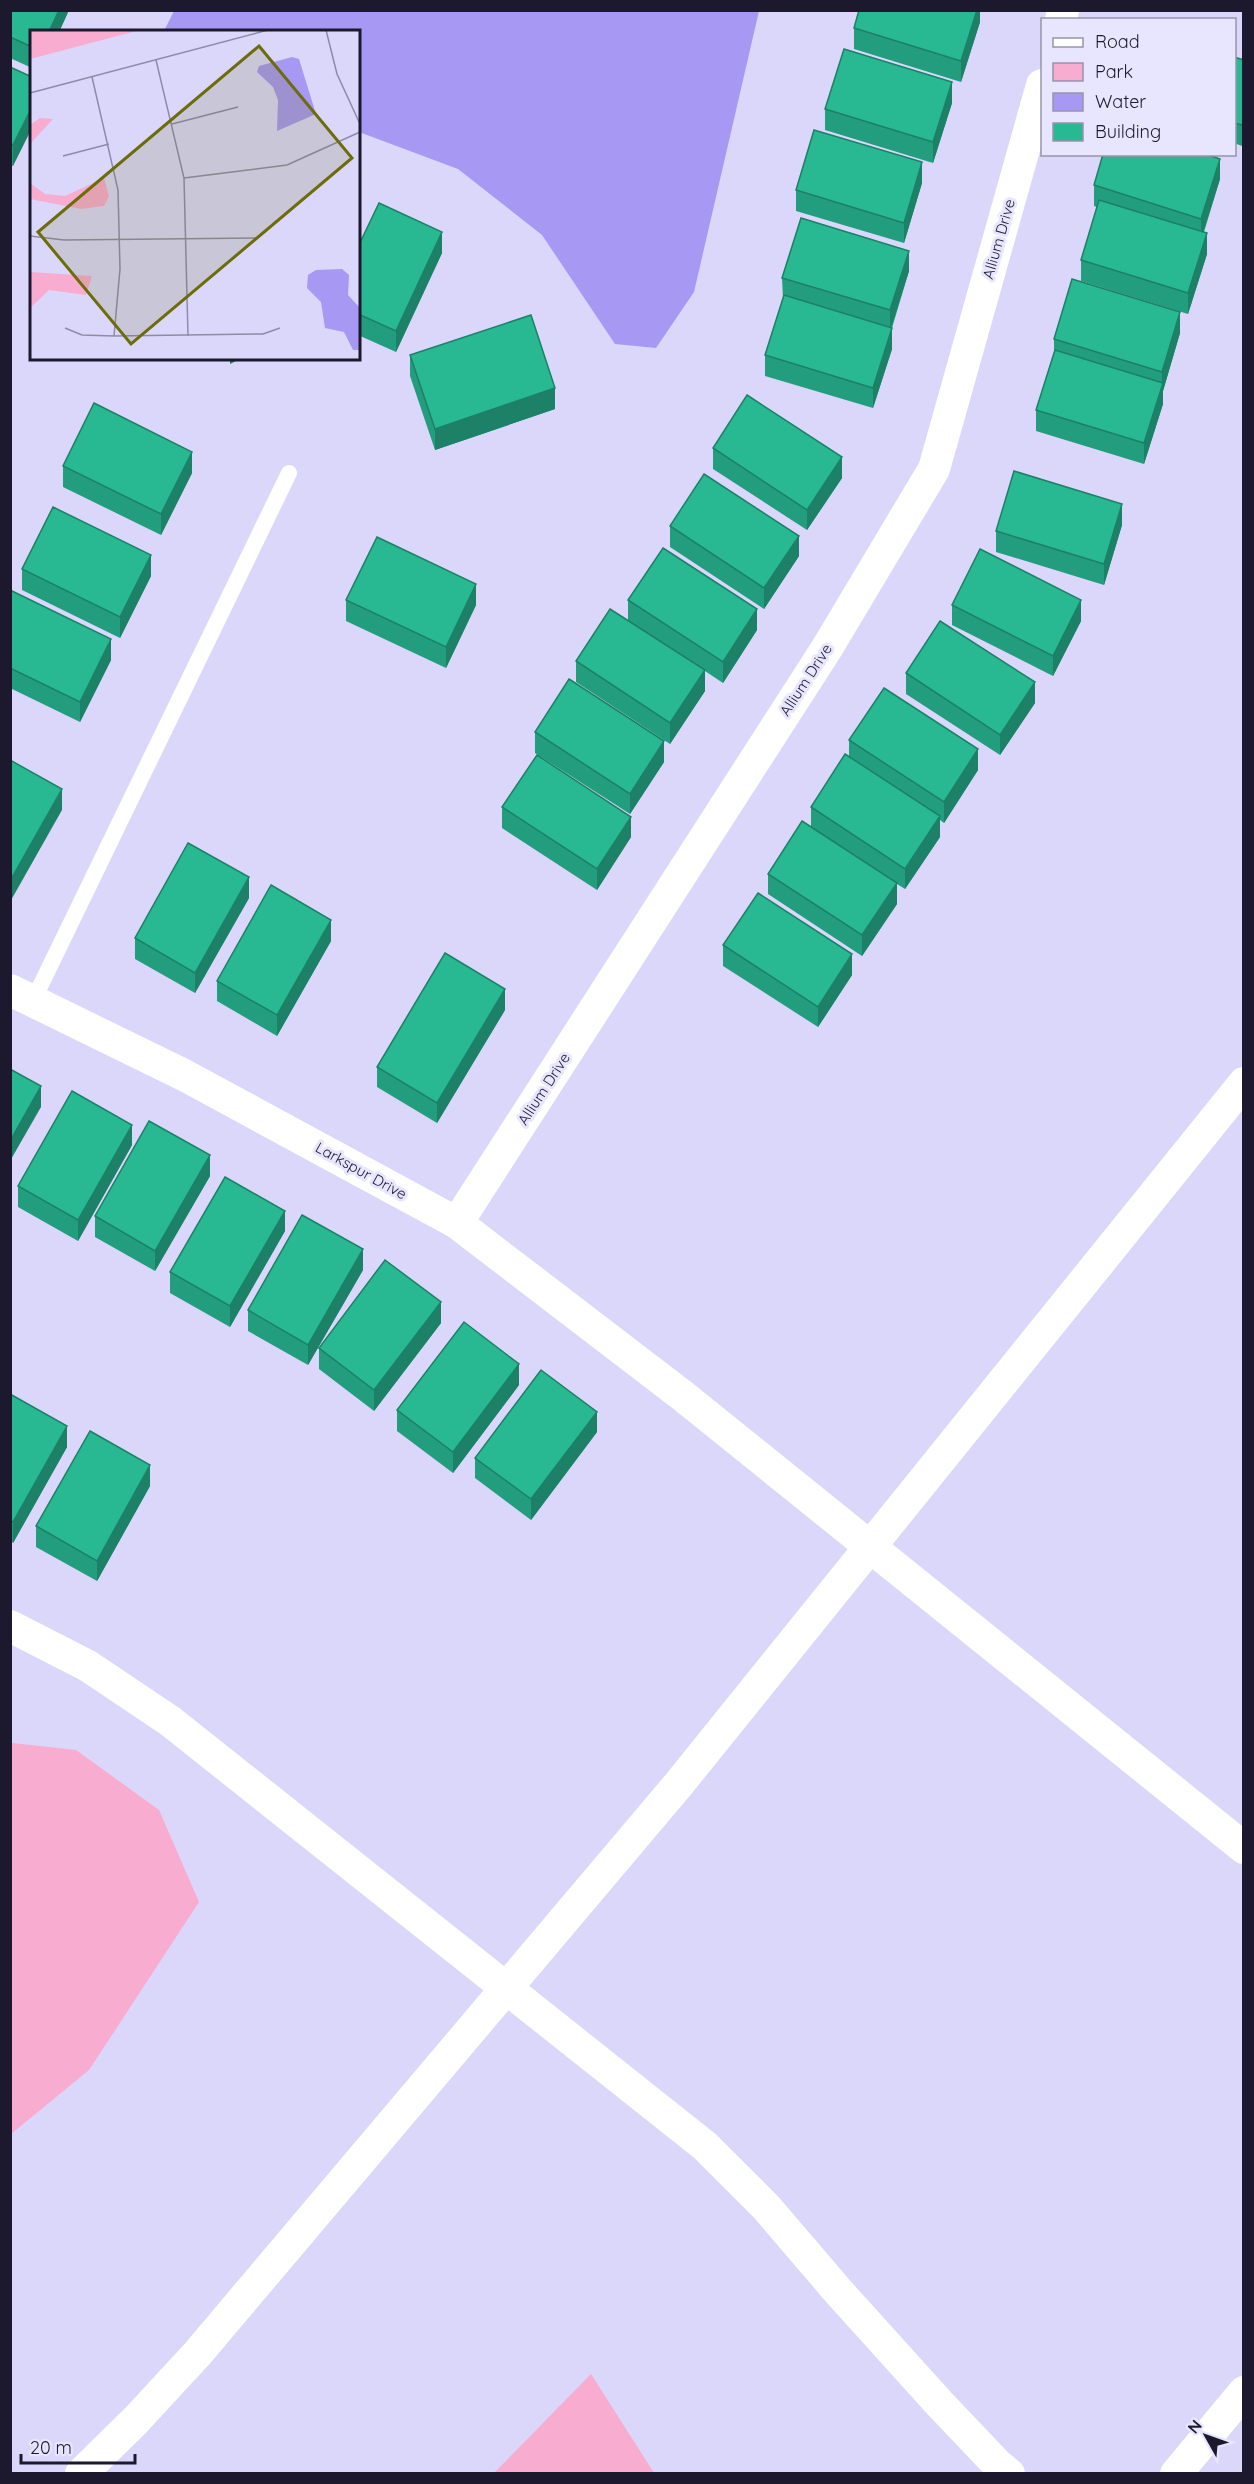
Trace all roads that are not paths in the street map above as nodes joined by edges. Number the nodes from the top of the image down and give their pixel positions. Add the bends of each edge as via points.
1 (1041, 89) edge
2 (289, 473) dead end
3 (22, 996) edge
4 (1244, 1083) edge
5 (457, 1223) junction
6 (871, 1548) junction
7 (10, 1626) edge
8 (1244, 1848) edge
9 (507, 1988) junction
10 (1244, 2392) edge
11 (81, 2474) edge
12 (1009, 2474) edge
13 (1176, 2474) edge

1 - 5 street, Allium Drive via 934,469 827,648
2 - 3 lane
3 - 5 street, Larkspur Drive via 184,1075
4 - 6 street
5 - 6 street, Larkspur Drive via 683,1396
6 - 8 street, Larkspur Drive
6 - 9 street
7 - 9 street via 88,1666 170,1721
9 - 11 street via 197,2354
9 - 12 street via 705,2146 766,2207 915,2377
10 - 13 street

